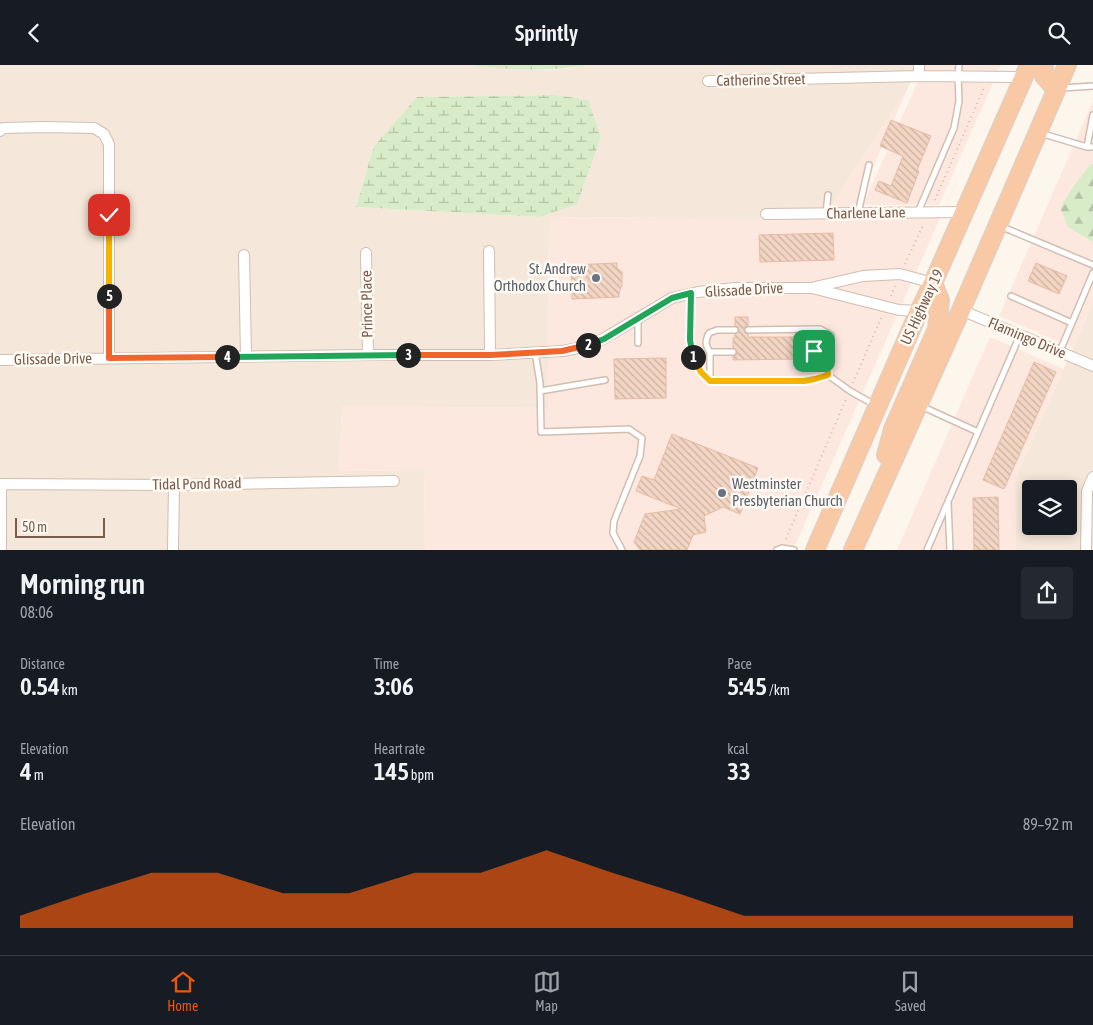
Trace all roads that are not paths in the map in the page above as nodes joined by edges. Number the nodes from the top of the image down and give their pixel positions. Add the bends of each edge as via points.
1 (959, 65) edge
2 (1044, 65) edge
3 (1067, 65) edge
4 (919, 70) edge
5 (1026, 71) edge
6 (958, 76) junction
7 (708, 81) dead end
8 (1093, 86) edge
9 (1056, 89) junction
10 (1093, 115) edge
11 (0, 131) edge
12 (1038, 132) junction
13 (1090, 147) edge
14 (869, 165) dead end
15 (828, 195) dead end
16 (965, 212) junction
17 (858, 213) junction
18 (918, 213) junction
19 (766, 214) dead end
20 (826, 214) junction
21 (998, 225) junction
22 (489, 251) dead end
23 (366, 253) dead end
24 (244, 255) dead end
25 (1093, 265) edge
26 (1093, 273) edge
27 (933, 283) junction
28 (812, 288) junction
29 (691, 293) junction
30 (1011, 295) dead end
31 (961, 310) junction
32 (919, 311) junction
33 (638, 318) junction
34 (1072, 323) junction
35 (735, 330) dead end
36 (748, 330) dead end
37 (1020, 334) junction
38 (638, 343) dead end
39 (814, 351) dead end
40 (1060, 351) junction
41 (535, 352) junction
42 (710, 352) junction
43 (733, 352) dead end
44 (368, 355) junction
45 (490, 355) junction
46 (246, 356) junction
47 (827, 356) junction
48 (109, 358) junction
49 (0, 360) edge
50 (1093, 365) edge
51 (828, 375) junction
52 (605, 380) dead end
53 (710, 381) junction
54 (540, 391) junction
55 (918, 405) junction
56 (878, 406) junction
57 (978, 432) junction
58 (1093, 477) edge
59 (394, 481) dead end
60 (0, 482) edge
61 (174, 485) junction
62 (948, 501) junction
63 (872, 506) junction
64 (1, 550) edge
65 (172, 550) edge
66 (622, 550) edge
67 (777, 550) edge
68 (794, 550) edge
69 (815, 550) edge
70 (853, 550) edge
71 (927, 550) edge
72 (950, 550) edge
73 (1086, 550) edge

1 - 6 lane
2 - 9 highway via 1044,76
3 - 9 highway
4 - 6 street, Catherine Street
4 - 7 street, Catherine Street
5 - 6 street, Catherine Street
5 - 16 highway, US Highway 19
6 - 18 lane via 959,101 954,128
8 - 9 lane
9 - 12 highway
10 - 13 lane
11 - 48 street via 3,128 94,128 104,134 109,144
12 - 13 lane
12 - 21 highway
14 - 17 lane
15 - 20 lane
16 - 18 street, Charlene Lane
16 - 27 highway, US Highway 19
17 - 18 street, Charlene Lane
17 - 20 street, Charlene Lane
19 - 20 street, Charlene Lane
21 - 25 lane
21 - 31 highway
22 - 45 street
23 - 44 street, Prince Place
24 - 46 street
26 - 34 lane
27 - 28 street, Glissade Drive via 900,273 863,276
27 - 32 highway, US Highway 19
27 - 63 highway via 940,299 937,329 893,429
28 - 29 street, Glissade Drive via 735,288
28 - 32 street, Glissade Drive
29 - 33 street, Glissade Drive via 672,298
29 - 53 lane via 692,357
30 - 34 lane
31 - 37 street, Flamingo Drive
31 - 55 highway
32 - 56 highway, US Highway 19
33 - 38 lane
33 - 41 street, Glissade Drive via 584,347
34 - 40 lane
35 - 42 lane via 709,333 706,347
36 - 47 lane via 820,329 831,335 831,352
37 - 40 street, Flamingo Drive
37 - 57 lane
39 - 47 lane
40 - 50 street, Flamingo Drive
41 - 45 street, Glissade Drive
41 - 54 lane
42 - 43 lane
42 - 53 lane
44 - 45 street, Glissade Drive
44 - 46 street, Glissade Drive
46 - 48 street, Glissade Drive
47 - 51 lane
48 - 49 street, Glissade Drive
51 - 53 lane via 804,381
51 - 56 lane
52 - 54 lane
54 - 66 lane via 541,432 629,429 642,438 640,456 614,521 613,533
55 - 57 lane
55 - 63 highway
56 - 69 highway, US Highway 19
57 - 62 lane
58 - 73 street via 1087,491
59 - 61 street, Tidal Pond Road
60 - 61 street, Tidal Pond Road
60 - 64 street
61 - 65 street
62 - 71 lane
62 - 72 lane
63 - 70 highway
67 - 68 lane

